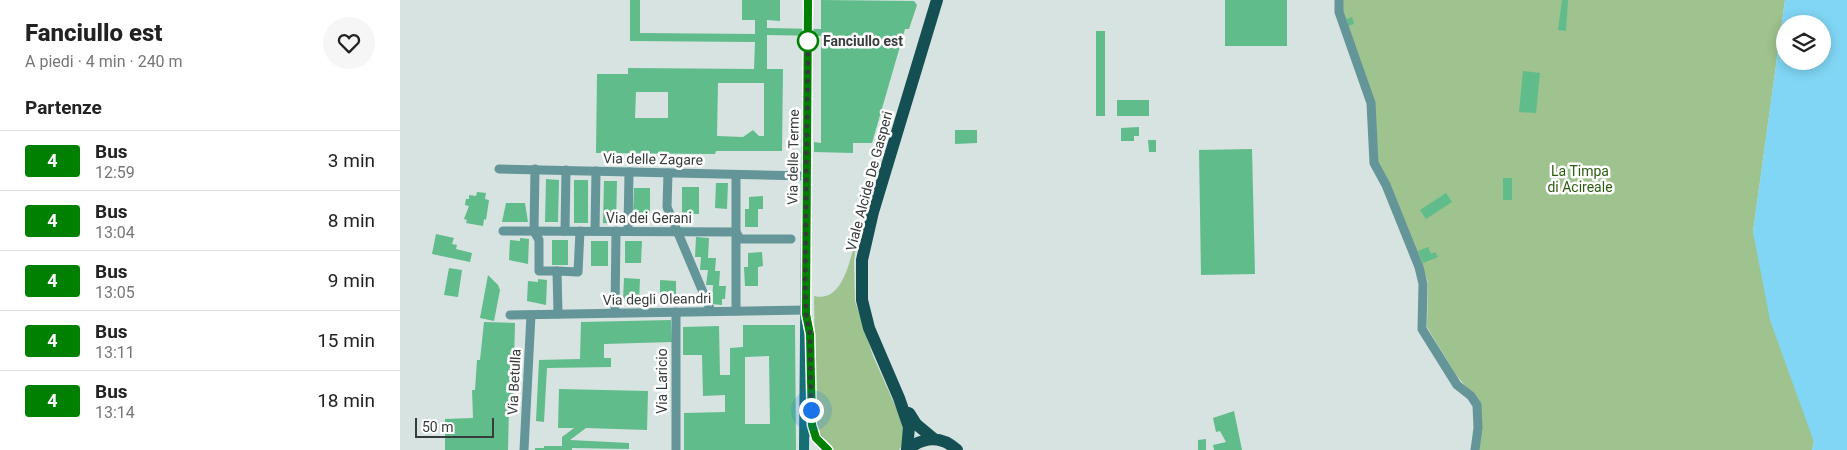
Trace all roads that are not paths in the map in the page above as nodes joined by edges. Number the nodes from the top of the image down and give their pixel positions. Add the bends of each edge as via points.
1 (808, 0) edge
2 (937, 0) edge
3 (1338, 0) edge
4 (499, 169) dead end
5 (535, 170) junction
6 (566, 170) junction
7 (596, 171) junction
8 (629, 172) junction
9 (668, 173) junction
10 (736, 174) junction
11 (806, 176) junction
12 (504, 231) dead end
13 (534, 231) junction
14 (565, 231) junction
15 (580, 231) junction
16 (595, 231) junction
17 (616, 231) junction
18 (628, 231) junction
19 (677, 232) junction
20 (736, 232) junction
21 (791, 239) dead end
22 (557, 271) junction
23 (711, 311) junction
24 (736, 311) junction
25 (676, 312) junction
26 (806, 312) junction
27 (615, 313) junction
28 (558, 314) junction
29 (531, 315) junction
30 (510, 316) dead end
31 (900, 398) junction
32 (934, 439) junction
33 (524, 450) edge
34 (676, 450) edge
35 (804, 450) edge
36 (828, 450) edge
37 (907, 450) edge
38 (957, 450) edge
39 (1475, 450) edge

1 - 11 street, Via delle Terme
2 - 31 main road, Viale Alcide De Gasperi via 873,212 862,260 862,300 869,328
3 - 39 street via 1339,12 1370,103 1374,163 1419,266 1423,284 1422,330 1457,385 1477,405
4 - 5 street, Via delle Zagare
5 - 6 street, Via delle Zagare
5 - 13 street
6 - 7 street, Via delle Zagare
6 - 14 street
7 - 8 street, Via delle Zagare
7 - 16 street
8 - 9 street, Via delle Zagare
8 - 18 street
9 - 10 street, Via delle Zagare
9 - 19 street via 667,207
10 - 11 street, Via delle Zagare
10 - 20 street
11 - 26 street, Via delle Terme
12 - 13 street, Via dei Gerani
13 - 14 street, Via dei Gerani
13 - 22 street via 539,240 539,271
14 - 15 street, Via dei Gerani
15 - 16 street, Via dei Gerani
15 - 22 street via 578,272
16 - 17 street, Via dei Gerani
17 - 18 street, Via dei Gerani
17 - 27 street
18 - 19 street, Via dei Gerani
19 - 20 street, Via dei Gerani
19 - 23 street
20 - 21 street, Via dei Gerani via 740,239
20 - 24 street
22 - 28 street
23 - 24 street, Via degli Oleandri
23 - 25 street, Via degli Oleandri
24 - 26 street, Via degli Oleandri
25 - 27 street, Via degli Oleandri
25 - 34 street, Via Laricio
26 - 35 street
26 - 36 street via 810,334 812,425 816,438
27 - 28 street, Via degli Oleandri
28 - 29 street, Via degli Oleandri
29 - 30 street, Via degli Oleandri
29 - 33 street, Via Betulla
31 - 32 main road via 916,424
31 - 37 main road via 909,427
32 - 37 main road via 924,440
32 - 38 main road

